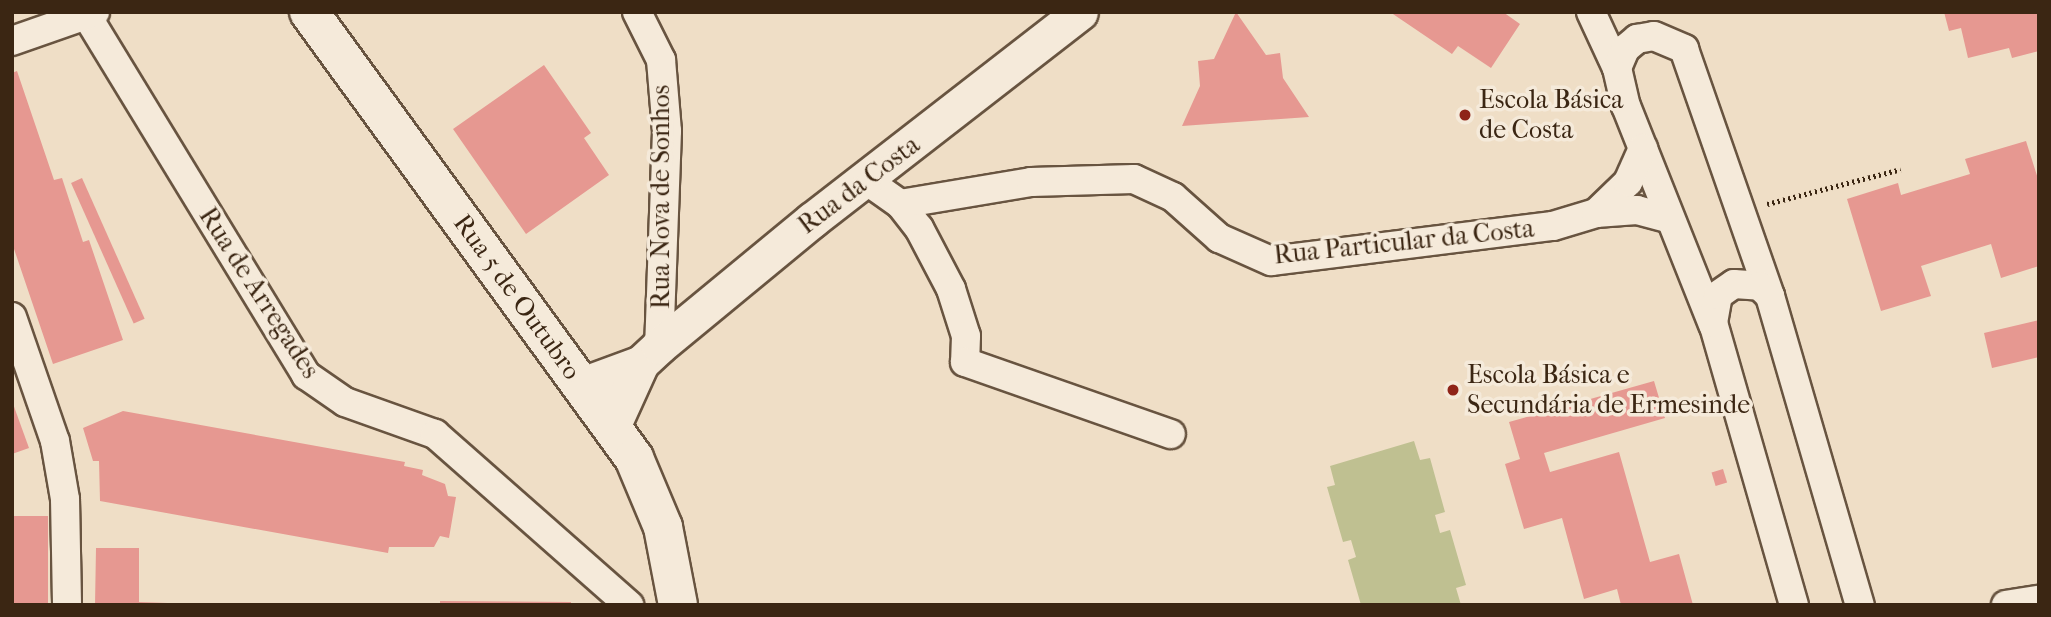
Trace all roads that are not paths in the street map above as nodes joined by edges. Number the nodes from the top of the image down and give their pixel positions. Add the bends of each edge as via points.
1 (309, 12) edge
2 (637, 12) edge
3 (1080, 12) edge
4 (1591, 12) edge
5 (91, 14) edge
6 (12, 41) edge
7 (1617, 68) junction
8 (1643, 148) junction
9 (866, 180) junction
10 (900, 204) junction
11 (1596, 213) junction
12 (1670, 219) junction
13 (1770, 296) junction
14 (12, 317) edge
15 (1715, 328) junction
16 (650, 354) junction
17 (582, 385) junction
18 (612, 427) junction
19 (1171, 434) dead end
20 (2039, 600) edge
21 (67, 605) edge
22 (629, 605) edge
23 (678, 605) edge
24 (1794, 605) edge
25 (1860, 605) edge
26 (2006, 605) edge

1 - 17 main road, Rua 5 de Outubro
2 - 16 street, Rua Nova de Sonhos via 661,60 667,131
3 - 9 street, Rua da Costa
4 - 7 street
5 - 6 street
5 - 22 street, Rua de Arregades via 306,375 345,402 435,434
7 - 8 street
7 - 13 street via 1625,49 1637,39 1654,36 1684,49
8 - 11 street, Rua Particular da Costa via 1628,182
8 - 12 street
9 - 10 street
9 - 16 street, Rua da Costa
10 - 11 street, Rua Particular da Costa via 1031,182 1133,179 1173,197 1219,238 1271,261 1553,226
10 - 19 street via 919,228 951,289 966,336 965,362
11 - 12 street, Rua Particular da Costa via 1637,209
12 - 15 street
13 - 15 street via 1760,286 1734,284 1718,295 1713,309
13 - 25 street
14 - 21 street via 55,441 65,499
15 - 24 street
16 - 17 street, Rua da Costa
16 - 18 street, Rua da Costa
17 - 18 main road, Rua 5 de Outubro
18 - 23 main road, Rua 5 de Outubro via 651,493 672,561
20 - 26 street

